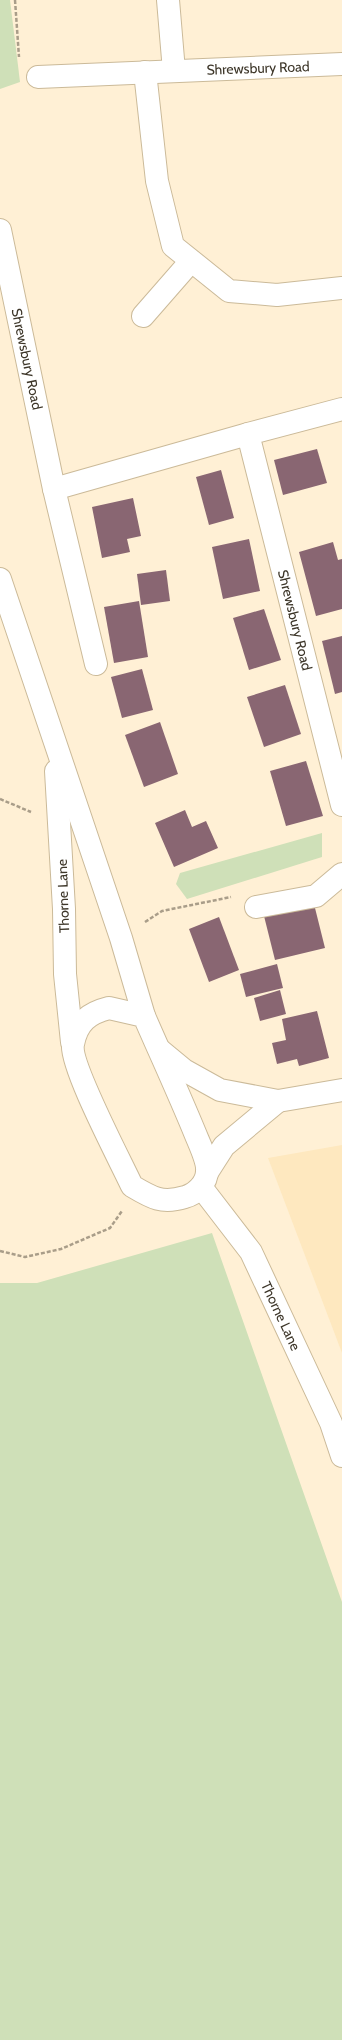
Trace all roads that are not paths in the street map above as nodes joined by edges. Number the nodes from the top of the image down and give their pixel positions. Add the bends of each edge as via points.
1 (168, 0) edge
2 (342, 64) edge
3 (174, 71) junction
4 (145, 72) junction
5 (38, 77) dead end
6 (0, 230) edge
7 (191, 260) junction
8 (342, 288) edge
9 (143, 316) dead end
10 (342, 409) edge
11 (248, 434) junction
12 (54, 489) junction
13 (0, 579) edge
14 (96, 664) dead end
15 (56, 746) junction
16 (342, 805) edge
17 (342, 874) edge
18 (256, 907) dead end
19 (144, 1016) junction
20 (73, 1045) junction
21 (158, 1047) junction
22 (342, 1090) edge
23 (278, 1101) junction
24 (204, 1179) junction
25 (342, 1456) edge

1 - 3 street
2 - 3 street, Shrewsbury Road
3 - 4 street, Shrewsbury Road
4 - 5 street, Shrewsbury Road
4 - 7 street via 157,181 173,246
6 - 12 street, Shrewsbury Road
7 - 8 street via 228,291 277,295
7 - 9 street
10 - 11 street
11 - 12 street
11 - 16 street, Shrewsbury Road
12 - 14 street, Shrewsbury Road
13 - 15 street, Thorne Lane
15 - 19 street, Thorne Lane via 121,938
15 - 20 street, Thorne Lane via 65,974
17 - 18 street via 316,896
19 - 20 street via 109,1008 95,1012 82,1020
19 - 21 street, Thorne Lane
20 - 24 street, Thorne Lane via 78,1070 132,1186 149,1197 173,1201 193,1195
21 - 23 street via 184,1070 220,1090
21 - 24 street, Thorne Lane via 200,1147
22 - 23 street
23 - 24 street via 224,1146
24 - 25 street, Thorne Lane via 251,1252 331,1423

